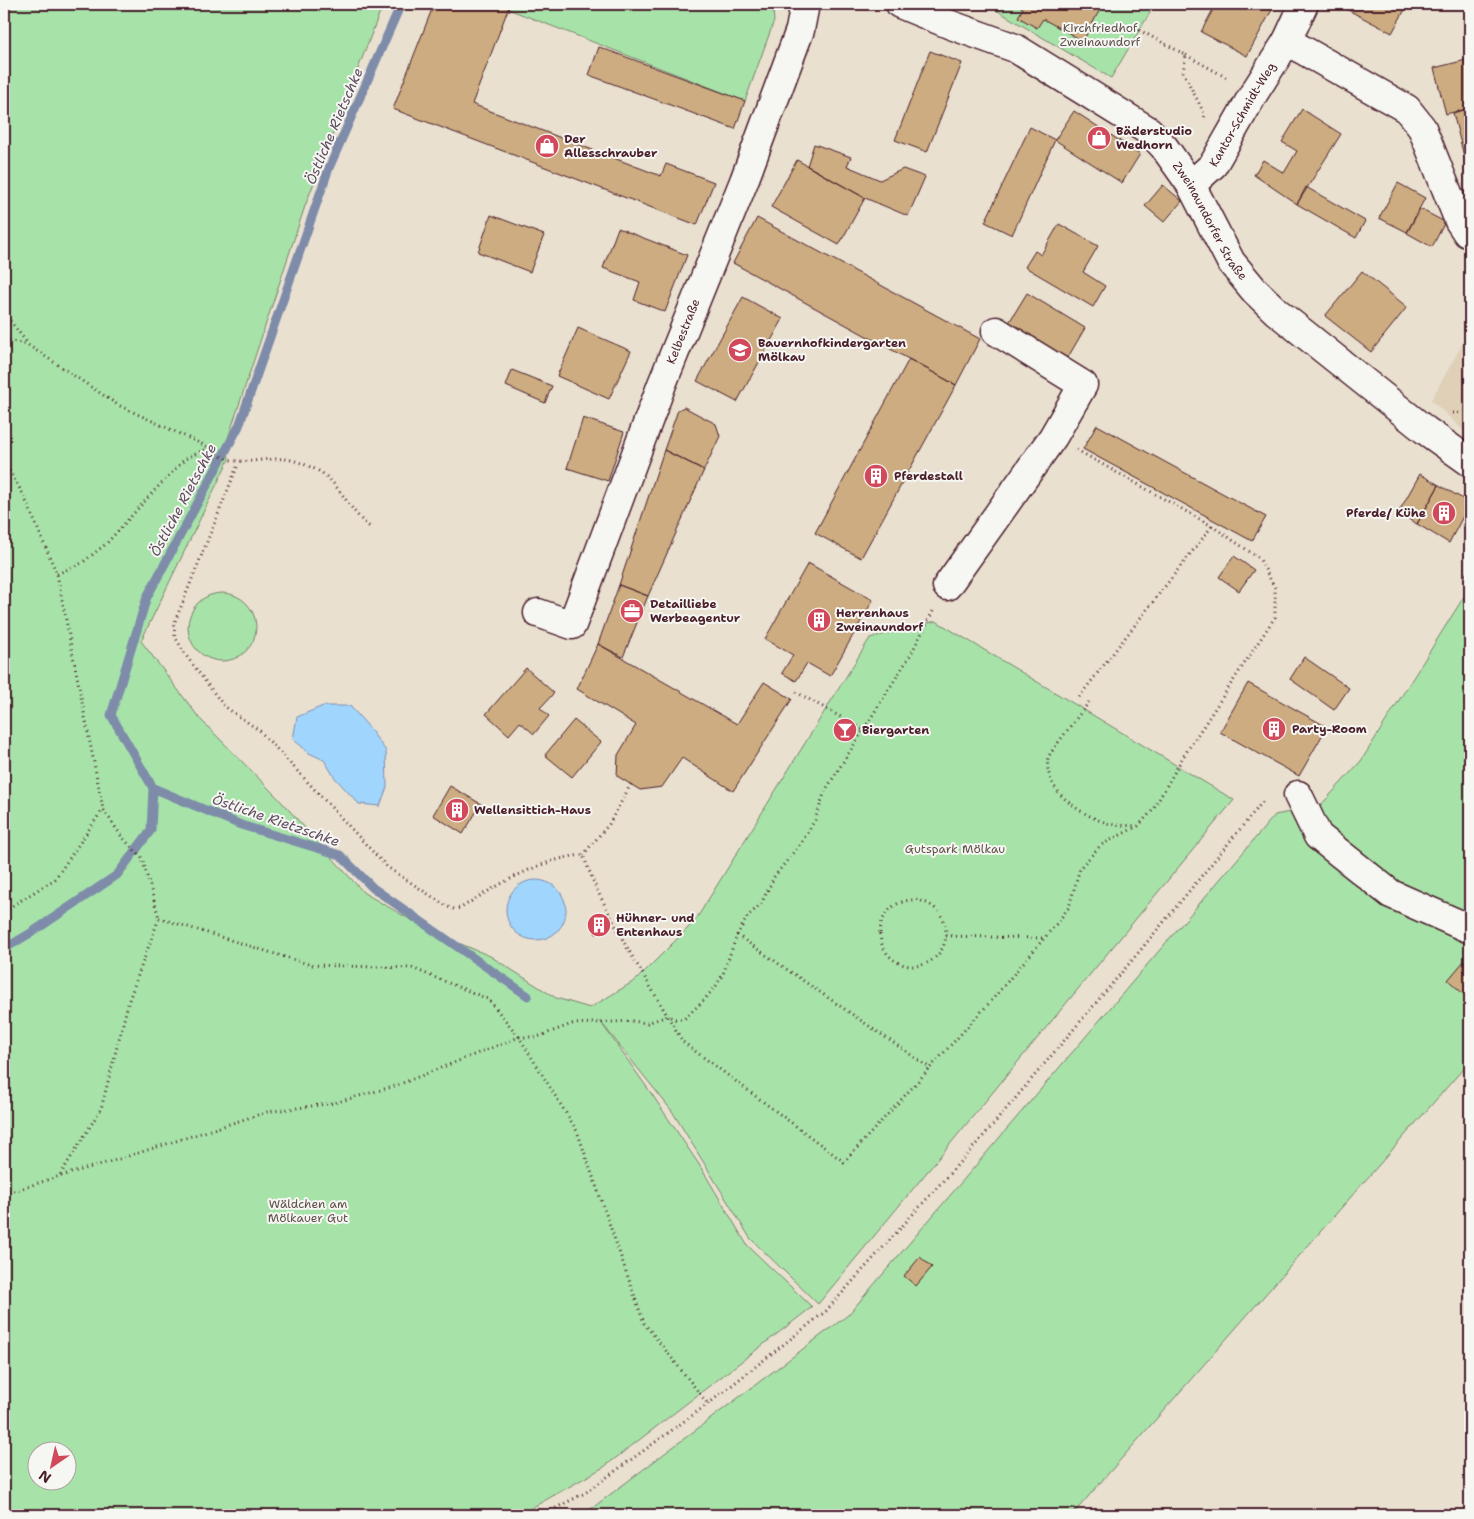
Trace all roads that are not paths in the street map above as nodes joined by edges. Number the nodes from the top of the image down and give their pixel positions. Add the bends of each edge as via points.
1 (805, 4) edge
2 (900, 4) edge
3 (1304, 4) edge
4 (1288, 41) junction
5 (1191, 185) junction
6 (1470, 234) edge
7 (996, 330) dead end
8 (1470, 462) edge
9 (947, 586) road end
10 (538, 613) dead end
11 (1298, 795) dead end
12 (1470, 929) edge

1 - 10 street, Kelbestraße via 800,30 771,110 662,384 572,626
2 - 5 street, Zweinaundorfer Straße via 1029,56 1149,131
3 - 4 street, Kantor-Schmidt-Weg
4 - 5 street, Kantor-Schmidt-Weg via 1213,166
4 - 6 street via 1407,109 1422,128 1459,221
5 - 8 street, Zweinaundorfer Straße via 1231,262 1255,291 1425,430
7 - 9 street via 1083,385 1053,437
11 - 12 street via 1318,836 1391,894

